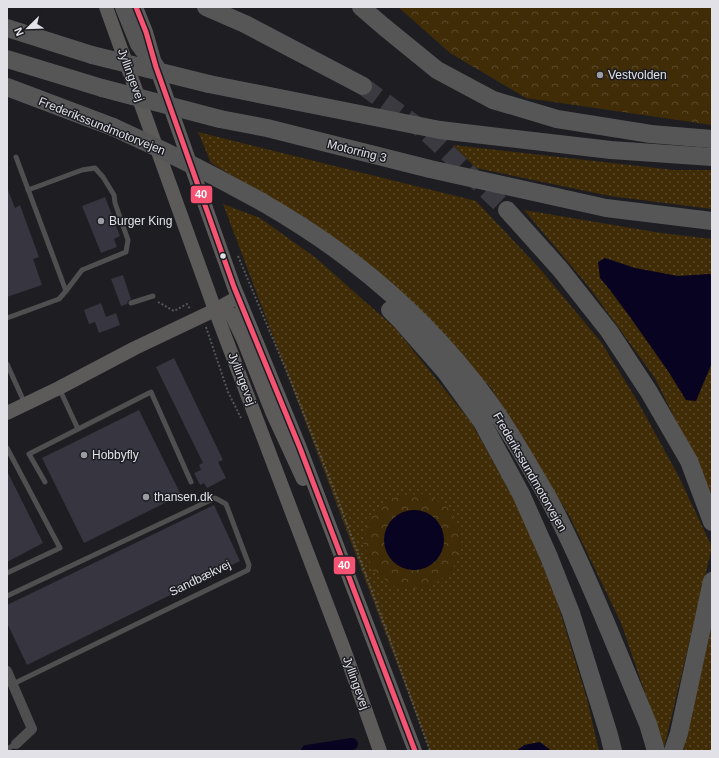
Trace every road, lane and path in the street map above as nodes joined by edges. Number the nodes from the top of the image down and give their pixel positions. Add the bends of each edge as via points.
1 (106, 7) edge
2 (124, 7) edge
3 (136, 7) edge
4 (206, 7) edge
5 (361, 7) edge
6 (7, 28) edge
7 (7, 59) edge
8 (156, 67) junction
9 (363, 86) tunnel mouth
10 (7, 87) edge
11 (712, 139) edge
12 (16, 157) dead end
13 (712, 157) edge
14 (28, 190) junction
15 (507, 210) tunnel mouth
16 (712, 221) edge
17 (310, 232) junction
18 (237, 254) dead end
19 (66, 291) junction
20 (153, 296) joint
21 (238, 297) junction
22 (131, 303) dead end
23 (215, 310) junction
24 (7, 318) edge
25 (194, 319) junction
26 (7, 364) edge
27 (59, 388) junction
28 (25, 404) junction
29 (7, 413) edge
30 (78, 429) junction
31 (7, 448) edge
32 (46, 482) dead end
33 (191, 482) dead end
34 (326, 517) junction
35 (712, 522) edge
36 (7, 574) edge
37 (712, 581) edge
38 (7, 596) edge
39 (7, 671) edge
40 (13, 684) junction
41 (12, 747) edge
42 (380, 751) edge
43 (415, 751) edge
44 (430, 751) edge
45 (613, 751) edge
46 (656, 751) edge
47 (673, 751) edge

1 - 23 street, Jyllingevej
2 - 8 highway via 139,44
3 - 8 street
4 - 9 highway via 245,24
5 - 11 highway via 437,70 492,100 557,119 651,134
6 - 13 highway, bridge via 92,55 209,84 440,130 611,150
7 - 16 highway, Motorring 3, bridge via 102,88 220,119 430,169 606,208
8 - 21 street
10 - 17 highway, Frederikssundmotorvejen, bridge via 148,143 262,202
12 - 14 lane
14 - 19 lane
14 - 19 lane via 82,170 95,168 114,195 128,240 126,252 82,270
15 - 35 highway via 560,269 609,331 649,392 689,461
17 - 45 highway via 402,322 445,371 482,422 521,494 549,557 571,614
17 - 46 highway, Frederikssundmotorvejen via 352,261 392,295 429,331 489,402 552,505 578,557 648,724
18 - 44 path via 332,485
19 - 24 lane via 59,299
20 - 22 lane
20 - 25 path via 156,301 174,311 188,304
21 - 23 street
21 - 34 street
23 - 25 street
23 - 34 street via 224,310 231,314 304,481
23 - 42 street, Jyllingevej
25 - 27 street
26 - 28 lane
27 - 28 street
27 - 30 lane
28 - 29 street
30 - 32 lane via 30,454
30 - 33 lane via 150,392
31 - 36 lane via 60,548
34 - 43 street
37 - 47 highway
38 - 40 lane, Sandbækvej via 215,498 226,504 249,565 248,570
39 - 40 street
40 - 41 street via 32,729

